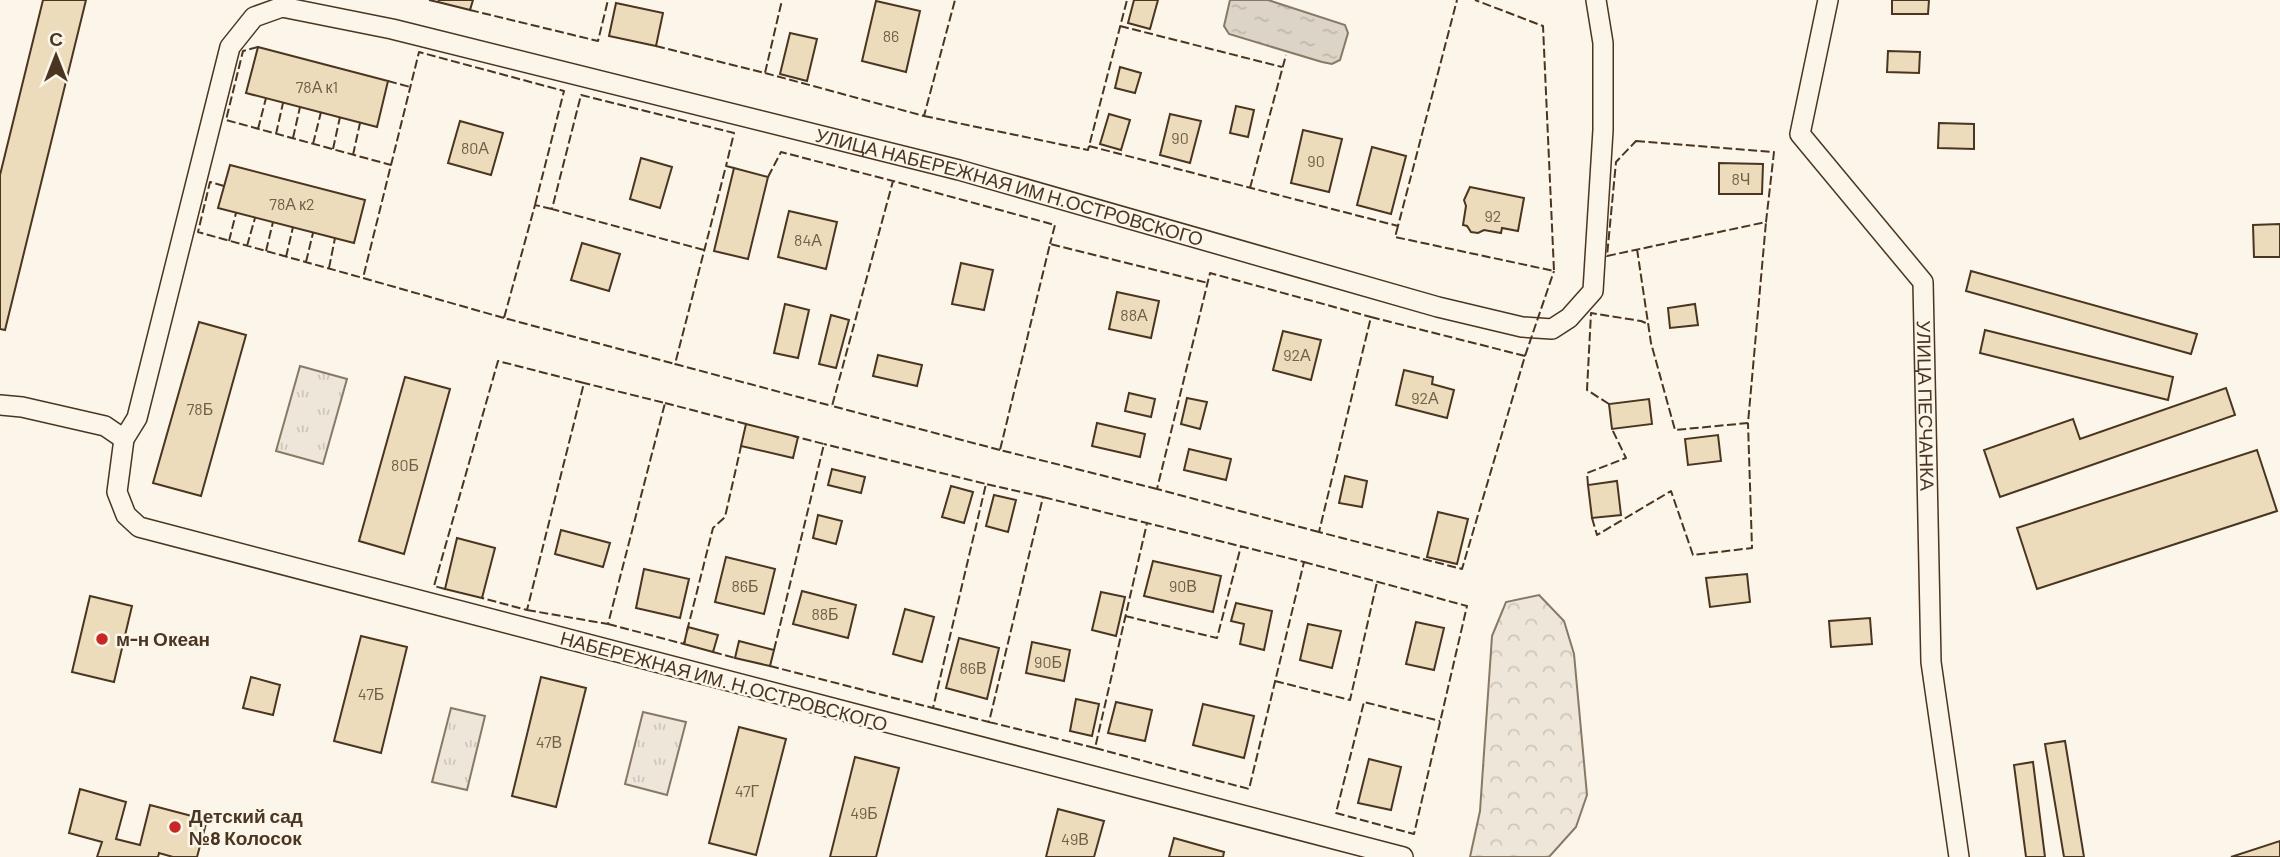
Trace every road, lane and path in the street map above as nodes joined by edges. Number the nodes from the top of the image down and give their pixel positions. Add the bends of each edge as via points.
1 (1596, 0) edge
2 (1828, 0) edge
3 (254, 17) joint
4 (0, 405) edge
5 (124, 439) junction
6 (1403, 857) edge
7 (1959, 857) edge

1 - 3 street, УЛИЦА НАБЕРЕЖНАЯ ИМ Н.ОСТРОВСКОГО via 1603,43 1593,291 1552,329 1522,327 1438,307 959,170 392,29 282,6
2 - 7 street, УЛИЦА ПЕСЧАНКА via 1800,134 1923,282 1931,662
3 - 5 street, НАБЕРЕЖНАЯ ИМ. Н.ОСТРОВСКОГО via 230,47 137,418
4 - 5 street via 105,426
5 - 6 street, НАБЕРЕЖНАЯ ИМ. Н.ОСТРОВСКОГО via 117,492 126,514 139,527

